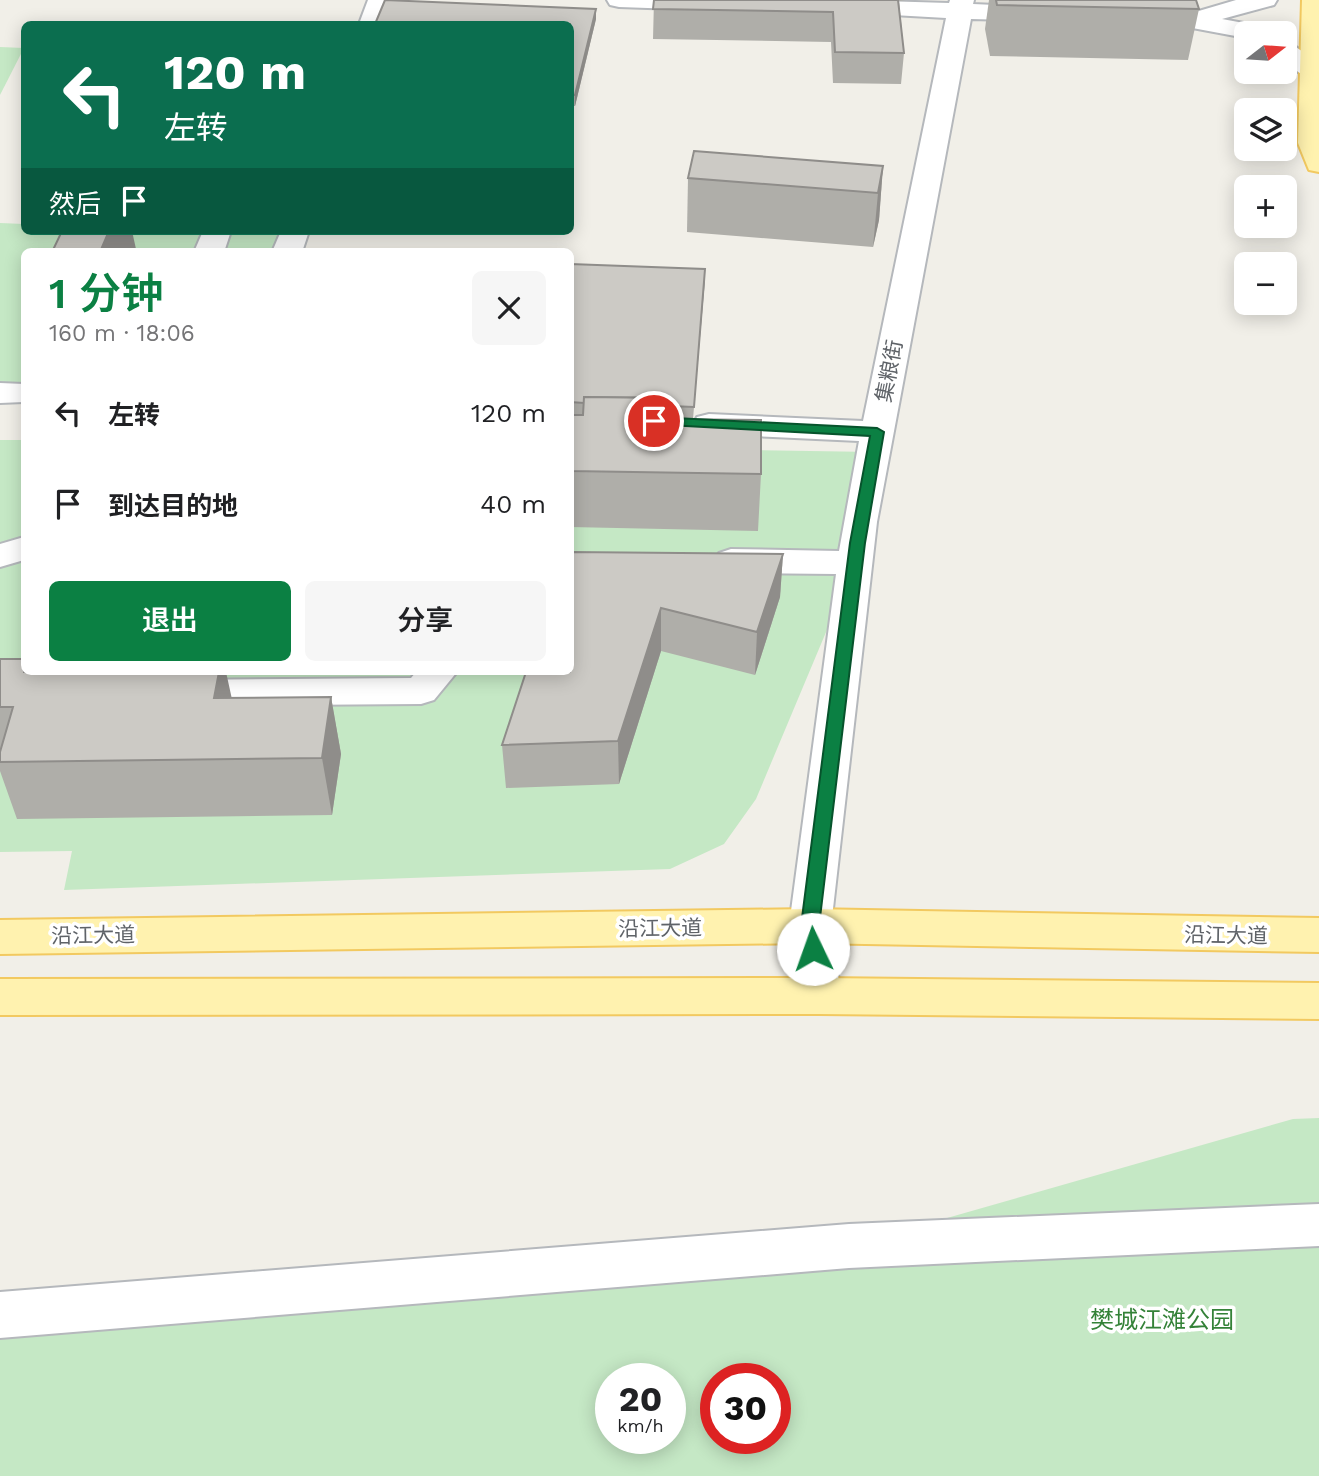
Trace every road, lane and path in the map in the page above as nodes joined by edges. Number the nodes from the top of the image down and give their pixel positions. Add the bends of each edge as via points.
1 (380, 0) edge
2 (620, 0) edge
3 (1265, 0) edge
4 (1314, 0) edge
5 (727, 4) edge
6 (960, 5) edge
7 (821, 6) edge
8 (1066, 15) dead end
9 (1120, 17) dead end
10 (1187, 20) junction
11 (372, 21) edge
12 (1234, 28) edge
13 (1297, 59) edge
14 (1313, 71) junction
15 (1319, 164) edge
16 (0, 393) edge
17 (21, 393) edge
18 (682, 423) edge
19 (877, 432) junction
20 (21, 549) edge
21 (0, 556) edge
22 (692, 560) edge
23 (855, 563) junction
24 (435, 675) edge
25 (138, 694) edge
26 (810, 926) junction
27 (1319, 935) edge
28 (0, 937) edge
29 (819, 996) junction
30 (0, 998) edge
31 (1319, 1001) edge
32 (1319, 1224) edge
33 (0, 1315) edge

1 - 11 street
2 - 5 street
3 - 10 street
4 - 14 main road
6 - 7 street
6 - 8 street
6 - 19 street, 集粮街
9 - 10 street
10 - 12 street
13 - 14 street
14 - 15 main road via 1312,143
16 - 17 street
18 - 19 street
19 - 23 street, 集粮街
20 - 21 street
22 - 23 street
23 - 26 street, 集粮街
24 - 25 street via 421,691
26 - 27 main road, 沿江大道
26 - 28 main road, 沿江大道
26 - 29 street, 集粮街
29 - 30 main road
29 - 31 main road
32 - 33 street via 849,1246

